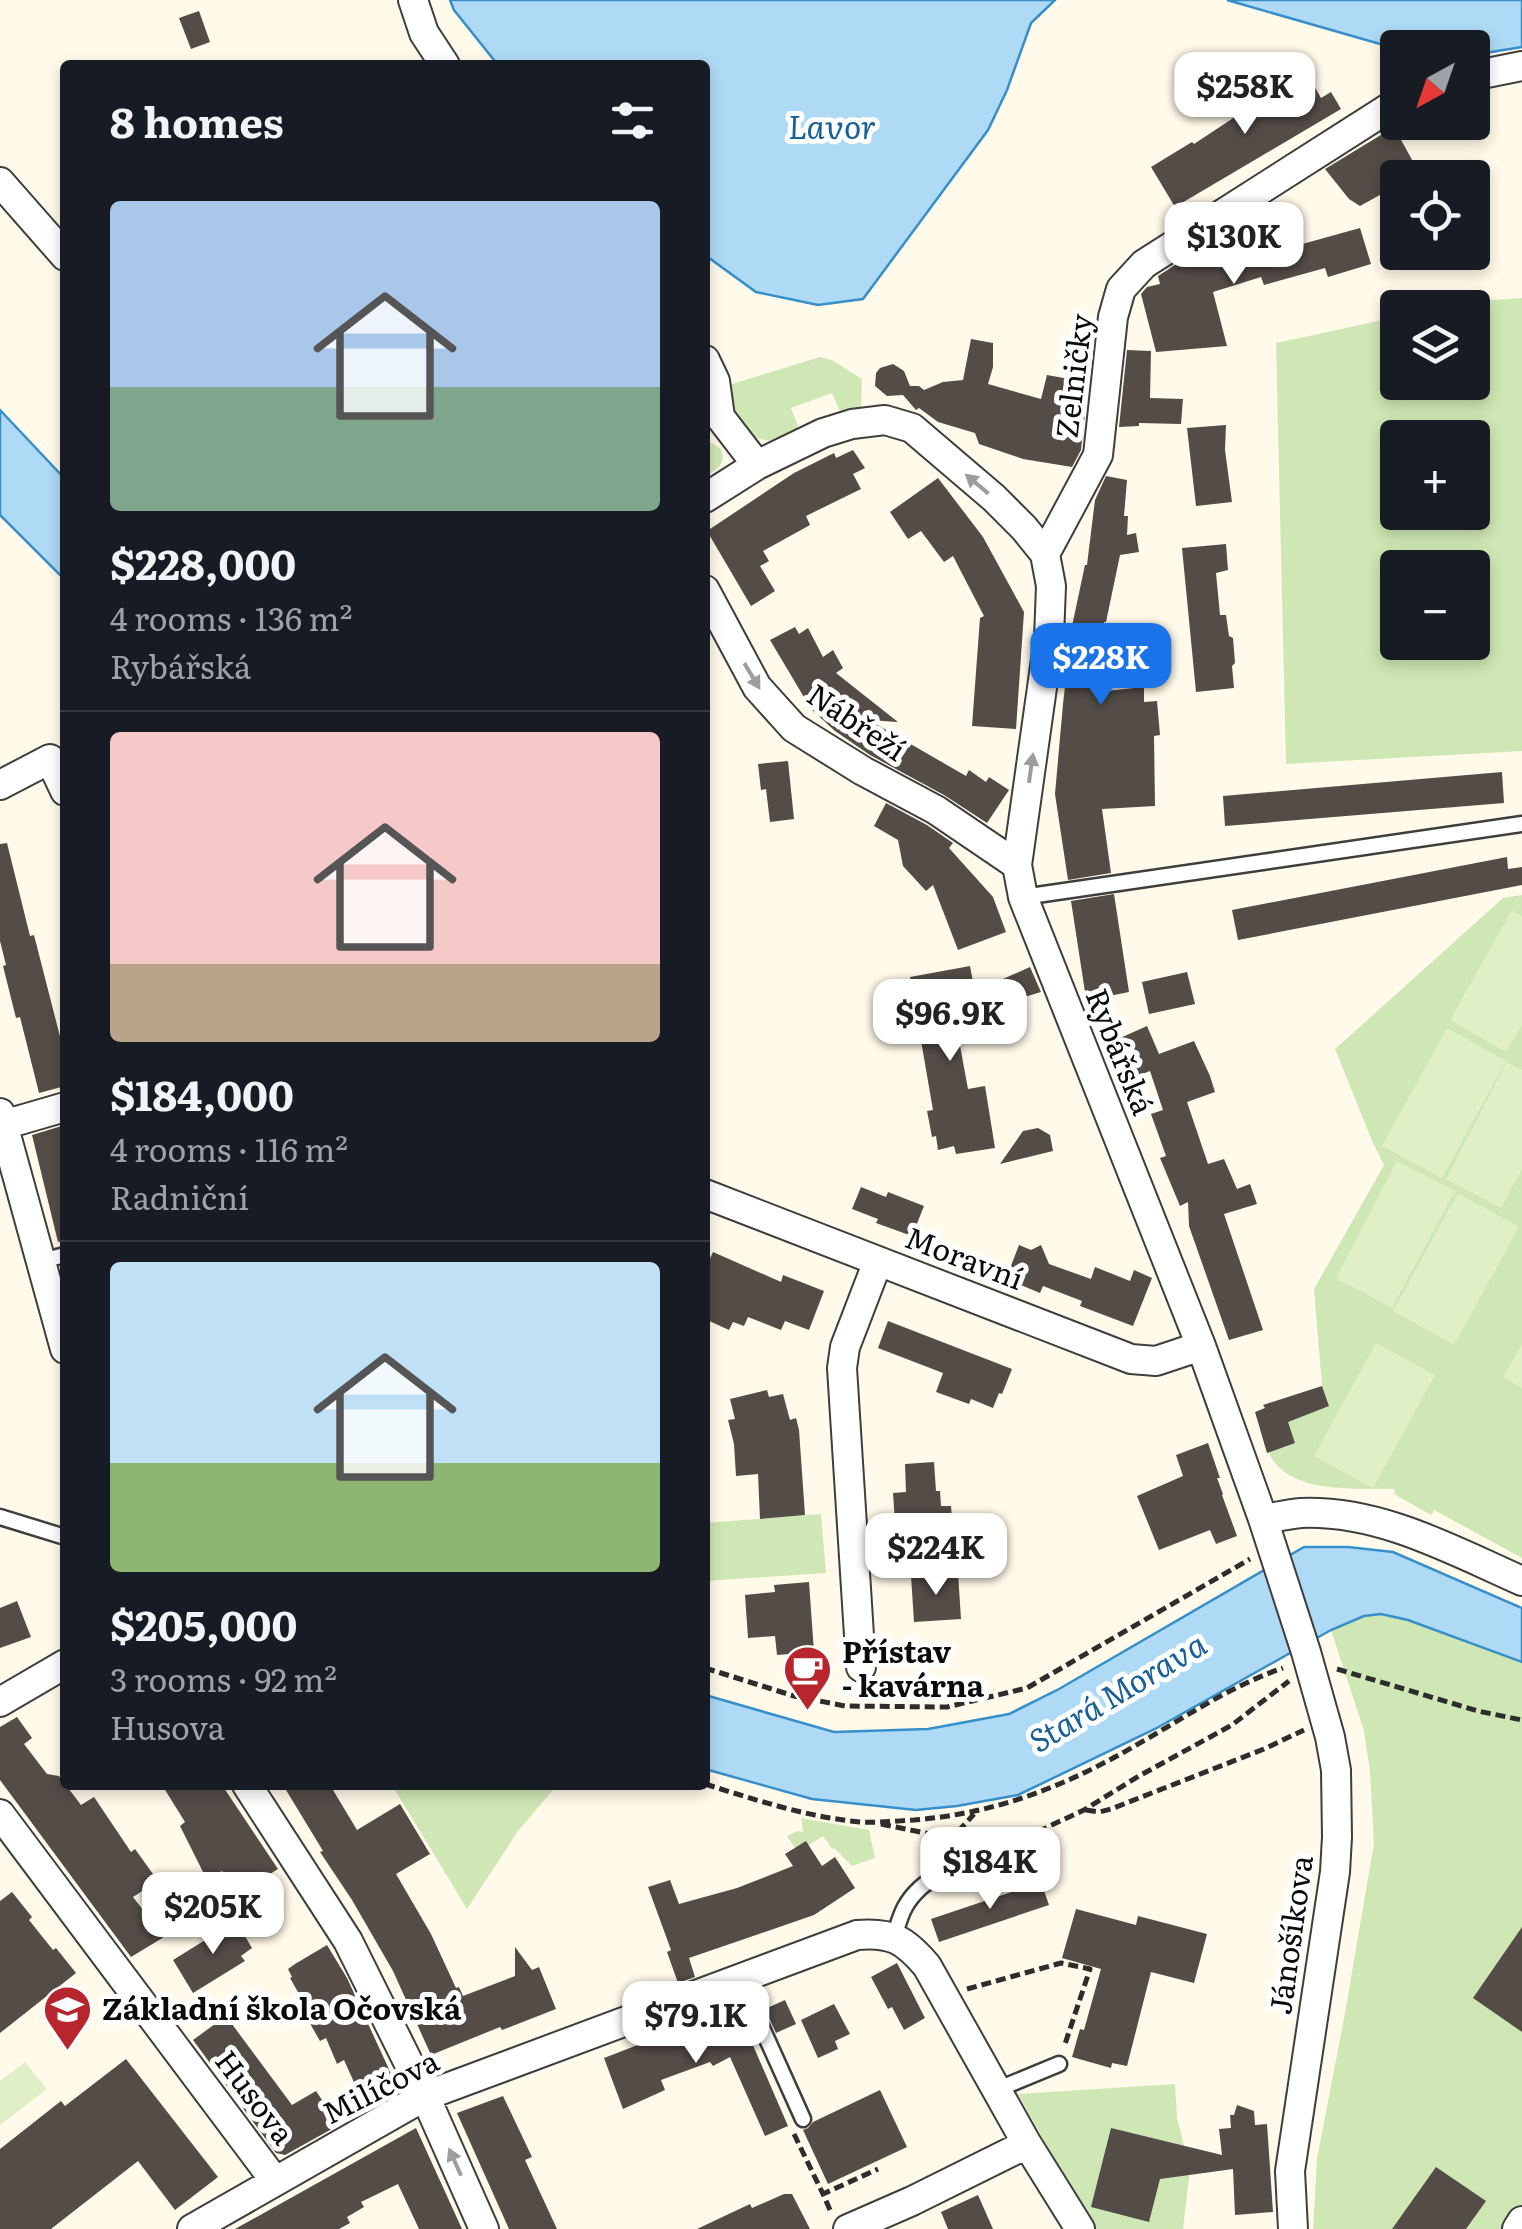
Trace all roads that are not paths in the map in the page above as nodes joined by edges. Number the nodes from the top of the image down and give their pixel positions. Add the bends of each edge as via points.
1 (412, 0) edge
2 (442, 60) edge
3 (1522, 66) edge
4 (1490, 72) edge
5 (1380, 113) edge
6 (0, 182) edge
7 (60, 250) edge
8 (710, 371) edge
9 (712, 419) edge
10 (756, 465) junction
11 (710, 495) edge
12 (1045, 554) junction
13 (710, 599) edge
14 (60, 780) edge
15 (0, 785) edge
16 (1522, 824) edge
17 (1017, 865) junction
18 (1023, 897) junction
19 (60, 1108) edge
20 (2, 1119) edge
21 (710, 1196) edge
22 (53, 1258) edge
23 (878, 1261) junction
24 (60, 1312) edge
25 (1201, 1346) junction
26 (0, 1517) edge
27 (1263, 1519) junction
28 (60, 1535) edge
29 (1274, 1551) joint
30 (1522, 1582) edge
31 (60, 1667) edge
32 (862, 1667) dead end
33 (0, 1702) edge
34 (250, 1790) edge
35 (0, 1814) edge
36 (1007, 1846) road end
37 (894, 1938) junction
38 (740, 1979) junction
39 (1059, 2064) road end
40 (996, 2090) junction
41 (425, 2096) junction
42 (797, 2124) road end
43 (1027, 2144) junction
44 (275, 2182) junction
45 (1522, 2222) edge
46 (841, 2224) edge
47 (192, 2229) edge
48 (484, 2229) edge
49 (1080, 2229) edge
50 (1293, 2229) edge
51 (1517, 2229) edge

1 - 2 street
3 - 4 street
5 - 12 street, Zelničky via 1130,277 1113,318 1098,455
6 - 7 street
8 - 9 street
9 - 10 street
10 - 11 street
12 -> 10 street via 994,498 912,428 885,420 852,424
17 -> 12 street, Rybářská via 1050,638
13 -> 17 street, Nábřeží via 757,687 794,728
14 - 15 street via 50,759
16 - 18 lane
17 - 18 street, Rybářská
18 - 25 street, Rybářská
19 - 20 street
20 - 22 street
21 - 23 street, Moravní
22 - 24 street
23 - 25 street, Moravní via 1131,1359 1156,1361
23 - 32 street via 842,1368
25 - 27 street, Rybářská
26 - 28 lane
27 - 29 street, Rybářská
27 - 30 street via 1322,1514 1406,1530
29 - 50 street, Jánošíkova via 1336,1770 1335,1872 1290,2171
31 - 33 street
34 - 41 street via 348,1941
35 - 44 street, Husova
36 - 37 lane via 920,1889 904,1906
37 - 38 street, Milíčova via 858,1935
37 - 40 street via 928,1966
38 - 41 street, Milíčova
38 - 42 lane
39 - 40 lane
40 - 43 street
41 - 44 street, Milíčova
48 -> 41 street
43 - 46 street via 912,2201
43 - 49 street
44 - 47 street, Milíčova
45 - 51 street

